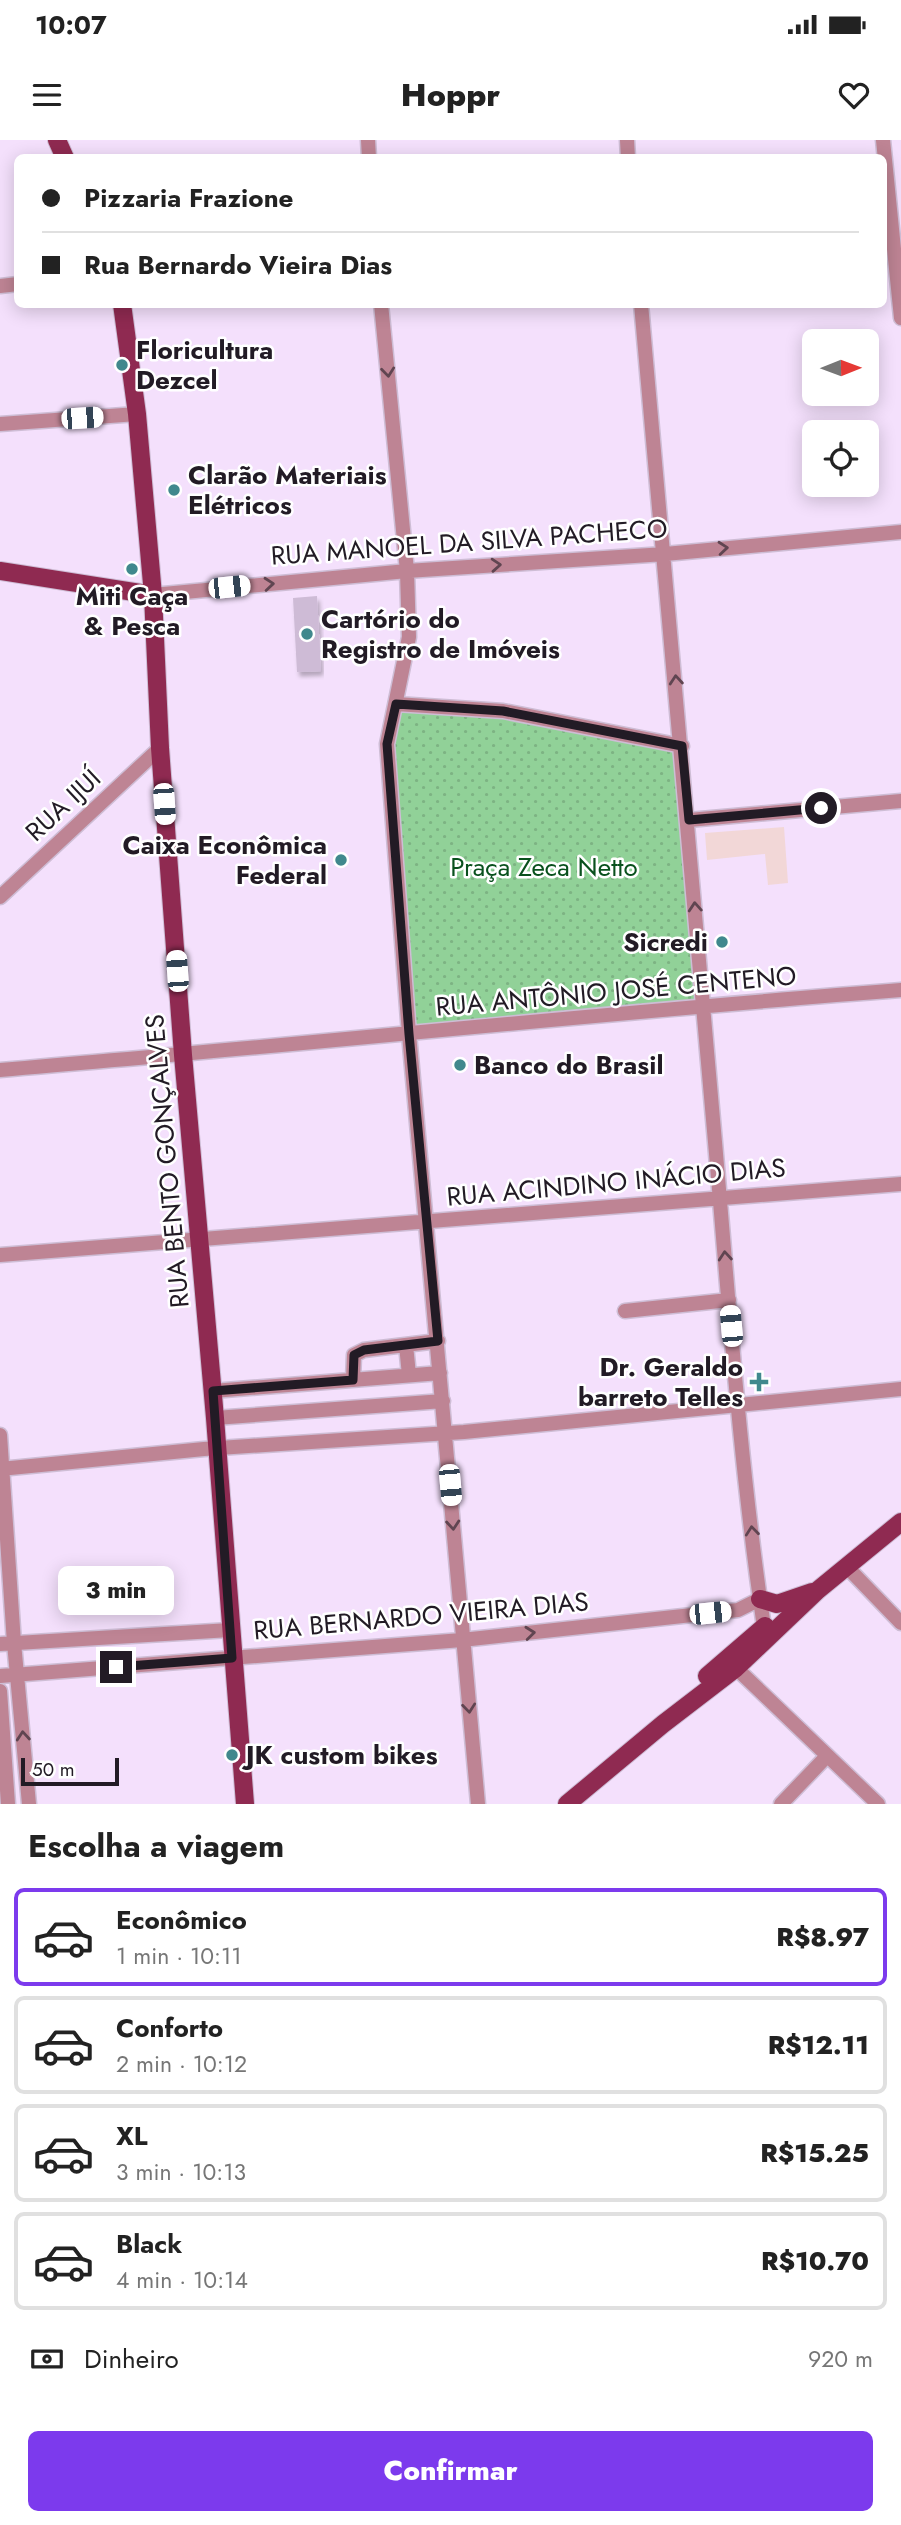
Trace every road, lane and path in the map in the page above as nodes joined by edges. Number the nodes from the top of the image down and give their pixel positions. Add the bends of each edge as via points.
1 (887, 168) edge
2 (891, 197) edge
3 (123, 308) edge
4 (381, 308) edge
5 (641, 308) edge
6 (901, 317) edge
7 (137, 414) junction
8 (0, 424) edge
9 (901, 532) edge
10 (665, 554) junction
11 (407, 570) junction
12 (0, 571) edge
13 (153, 595) junction
14 (396, 704) junction
15 (682, 746) junction
16 (160, 748) junction
17 (901, 801) edge
18 (689, 820) junction
19 (0, 897) edge
20 (901, 990) edge
21 (702, 1005) junction
22 (409, 1034) junction
23 (183, 1055) junction
24 (0, 1070) edge
25 (901, 1184) edge
26 (719, 1198) junction
27 (427, 1222) junction
28 (200, 1238) junction
29 (0, 1255) edge
30 (729, 1300) junction
31 (625, 1311) dead end
32 (438, 1341) junction
33 (406, 1345) junction
34 (440, 1373) junction
35 (409, 1375) junction
36 (353, 1380) junction
37 (901, 1389) edge
38 (213, 1391) junction
39 (443, 1401) junction
40 (738, 1404) junction
41 (215, 1418) junction
42 (446, 1433) junction
43 (0, 1435) edge
44 (218, 1448) junction
45 (1, 1469) edge
46 (901, 1522) edge
47 (847, 1567) junction
48 (818, 1590) junction
49 (796, 1597) junction
50 (760, 1599) junction
51 (901, 1623) edge
52 (764, 1627) junction
53 (230, 1630) junction
54 (462, 1640) junction
55 (7, 1643) edge
56 (232, 1658) junction
57 (736, 1668) junction
58 (17, 1675) junction
59 (0, 1676) edge
60 (0, 1691) edge
61 (663, 1724) junction
62 (827, 1756) junction
63 (9, 1804) edge
64 (29, 1804) edge
65 (245, 1804) edge
66 (478, 1804) edge
67 (567, 1804) edge
68 (782, 1804) edge
69 (878, 1804) edge

1 - 2 street
2 - 6 street
3 - 7 main road, RUA BENTO GONÇALVES
4 -> 11 street
5 - 10 street
7 - 8 street
7 - 13 main road, RUA BENTO GONÇALVES
10 -> 9 street, RUA MANOEL DA SILVA PACHECO
11 -> 10 street, RUA MANOEL DA SILVA PACHECO
15 -> 10 street
13 -> 11 street, RUA MANOEL DA SILVA PACHECO
11 - 14 street via 409,637
12 - 13 main road, RUA MANOEL DA SILVA PACHECO
13 - 16 main road, RUA BENTO GONÇALVES
14 - 15 street via 503,711
14 - 22 street via 387,744
15 - 18 street
16 - 19 street, RUA IJUÍ
16 - 23 main road, RUA BENTO GONÇALVES
17 - 18 street
21 -> 18 street
20 - 21 street, RUA ANTÔNIO JOSÉ CENTENO
21 - 22 street, RUA ANTÔNIO JOSÉ CENTENO
21 - 26 street
22 - 23 street, RUA ANTÔNIO JOSÉ CENTENO
22 - 27 street
23 - 24 street, RUA ANTÔNIO JOSÉ CENTENO
23 - 28 main road, RUA BENTO GONÇALVES
25 - 26 street, RUA ACINDINO INÁCIO DIAS
26 - 27 street, RUA ACINDINO INÁCIO DIAS
30 -> 26 street
27 - 28 street, RUA ACINDINO INÁCIO DIAS
27 - 32 street
28 - 29 street, RUA ACINDINO INÁCIO DIAS
28 - 38 main road, RUA BENTO GONÇALVES
30 - 31 street
30 - 40 street
32 - 33 street
32 - 34 street
33 - 35 street
33 - 36 street via 354,1355
34 - 35 street
34 - 39 street
35 - 36 street
36 - 38 street
37 - 40 street
38 - 41 main road, RUA BENTO GONÇALVES
39 - 41 street
39 - 42 street
40 - 42 street
50 -> 40 street
41 - 44 main road, RUA BENTO GONÇALVES
42 - 44 street
42 -> 54 street
43 - 45 street
44 - 45 street
44 - 53 main road, RUA BENTO GONÇALVES
45 - 55 street
46 - 47 main road
47 - 48 main road
47 - 51 street
48 - 49 main road
48 - 57 main road
49 - 50 main road via 777,1604
49 - 52 main road
50 - 52 street
54 -> 50 street, RUA BERNARDO VIEIRA DIAS via 738,1610
52 - 57 main road
52 - 61 main road via 691,1690
53 - 55 street
53 - 56 main road, RUA BENTO GONÇALVES
54 - 56 street, RUA BERNARDO VIEIRA DIAS
54 -> 66 street
55 - 58 street
56 - 58 street, RUA BERNARDO VIEIRA DIAS
56 - 65 main road, RUA BENTO GONÇALVES
57 - 61 main road
57 - 62 street
58 - 59 street, RUA BERNARDO VIEIRA DIAS
64 -> 58 street
60 - 63 street
61 - 67 main road
62 - 68 street
62 - 69 street

